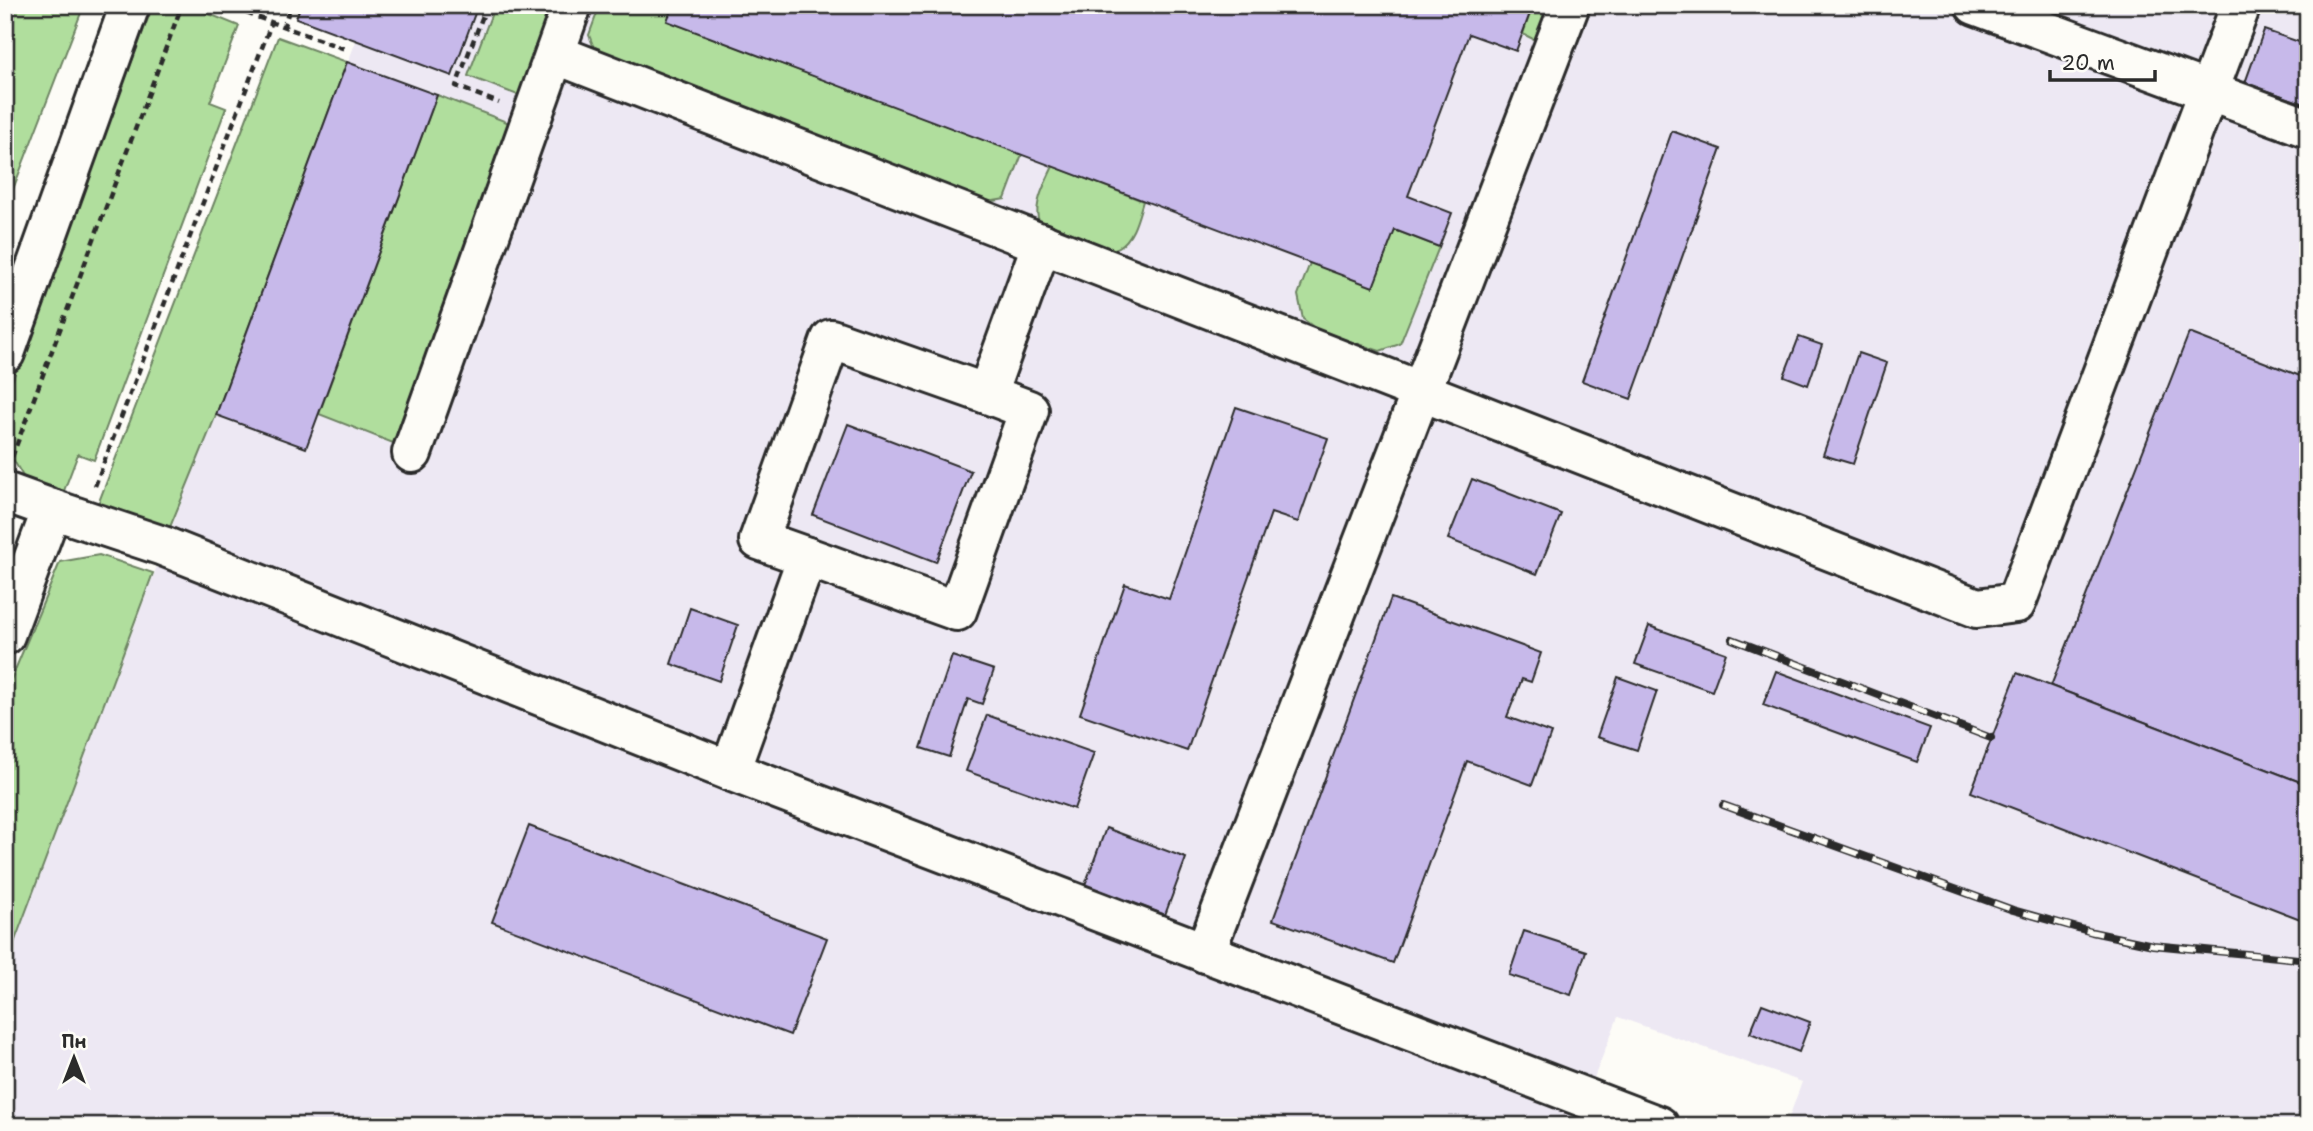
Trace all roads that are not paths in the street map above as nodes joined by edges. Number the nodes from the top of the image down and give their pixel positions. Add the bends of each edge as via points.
1 (130, 5) edge
2 (572, 5) edge
3 (1570, 5) edge
4 (1975, 5) edge
5 (2241, 5) edge
6 (555, 54) junction
7 (2209, 92) junction
8 (2308, 128) edge
9 (1042, 243) junction
10 (5, 353) edge
11 (1420, 389) junction
12 (987, 394) junction
13 (412, 453) dead end
14 (7, 480) edge
15 (67, 514) junction
16 (807, 557) junction
17 (5, 635) edge
18 (730, 771) junction
19 (1205, 953) junction
20 (1659, 1126) edge

1 - 10 street
2 - 6 street
3 - 11 street
4 - 7 street
5 - 7 street
6 - 9 street
6 - 13 street
7 - 8 street
7 - 11 street via 2016,603 1977,608
9 - 11 street
9 - 12 street
11 - 19 street
12 - 16 street via 1029,410 957,611
12 - 16 street via 831,339 759,540
14 - 15 street
15 - 17 street
15 - 18 street via 163,546
16 - 18 street
18 - 19 street
19 - 20 street

